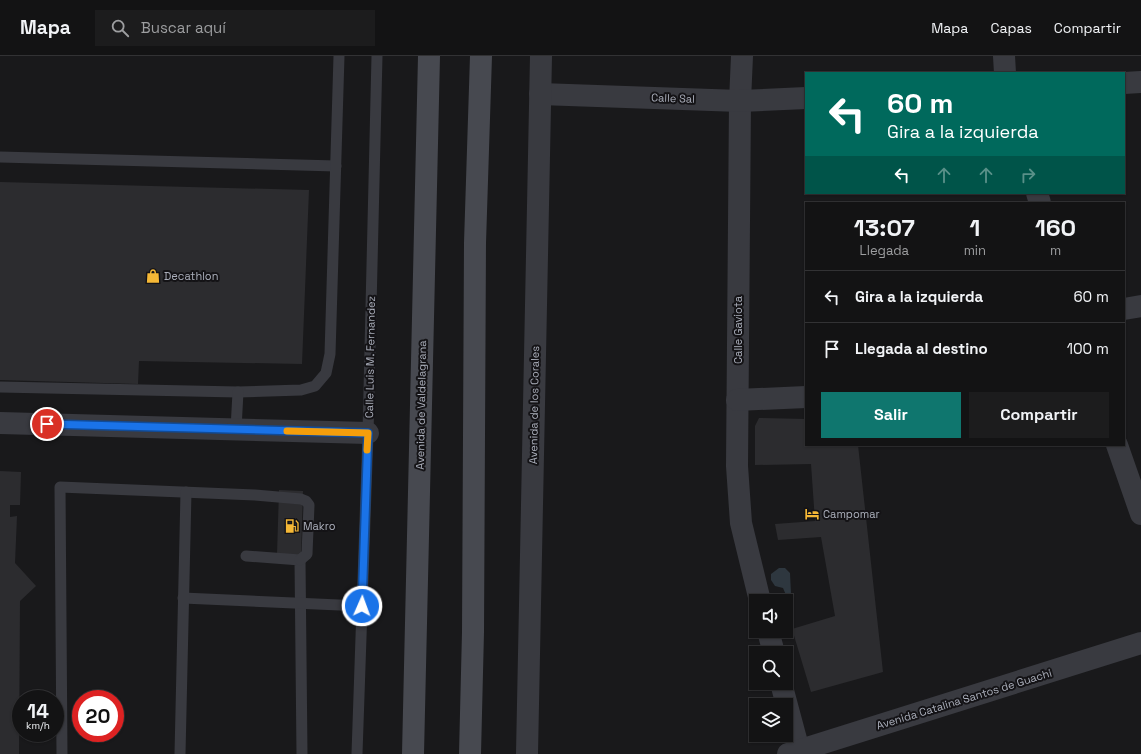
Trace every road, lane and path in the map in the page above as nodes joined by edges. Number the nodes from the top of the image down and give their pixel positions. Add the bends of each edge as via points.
1 (339, 56) edge
2 (376, 56) edge
3 (429, 56) edge
4 (481, 56) edge
5 (541, 56) edge
6 (742, 56) edge
7 (1004, 56) edge
8 (1005, 72) edge
9 (1141, 82) edge
10 (1125, 83) edge
11 (540, 94) junction
12 (805, 98) edge
13 (740, 101) junction
14 (0, 157) edge
15 (336, 166) junction
16 (1141, 306) edge
17 (1125, 309) edge
18 (0, 387) edge
19 (238, 392) junction
20 (805, 397) edge
21 (737, 400) junction
22 (0, 423) edge
23 (236, 429) junction
24 (368, 433) junction
25 (1117, 446) edge
26 (186, 492) junction
27 (1141, 514) edge
28 (246, 556) dead end
29 (300, 560) junction
30 (758, 594) edge
31 (183, 598) junction
32 (300, 604) junction
33 (362, 606) junction
34 (1141, 643) edge
35 (782, 690) edge
36 (795, 753) edge
37 (62, 754) edge
38 (180, 754) edge
39 (302, 754) edge
40 (357, 754) edge
41 (413, 754) edge
42 (470, 754) edge
43 (527, 754) edge

1 - 15 lane
2 - 24 lane, Calle Luis M. Fernandez
3 - 41 main road, Avenida de Valdelagrana
4 - 42 main road via 475,243
5 - 11 street, Avenida de los Corales
6 - 13 street, Calle Gaviota
7 - 8 street
9 - 10 street
11 - 13 street, Calle Sal
11 - 43 street, Avenida de los Corales
12 - 13 street, Calle Sal
13 - 21 street, Calle Gaviota
14 - 15 lane
15 - 19 lane via 330,354 326,374 315,386 302,390
16 - 17 street
18 - 19 lane
19 - 23 lane
20 - 21 street
21 - 30 street, Calle Gaviota via 740,523
22 - 23 street
23 - 24 street
24 - 33 lane, Calle Luis M. Fernandez
25 - 27 street
26 - 29 lane via 255,495 306,501 309,505 307,554
26 - 31 lane
26 - 37 lane via 60,486
28 - 29 lane
29 - 32 lane
31 - 32 lane
31 - 38 lane
32 - 33 lane
32 - 39 lane
33 - 40 lane, Calle Luis M. Fernandez
34 - 36 street, Avenida Catalina Santos de Guachi
35 - 36 street

